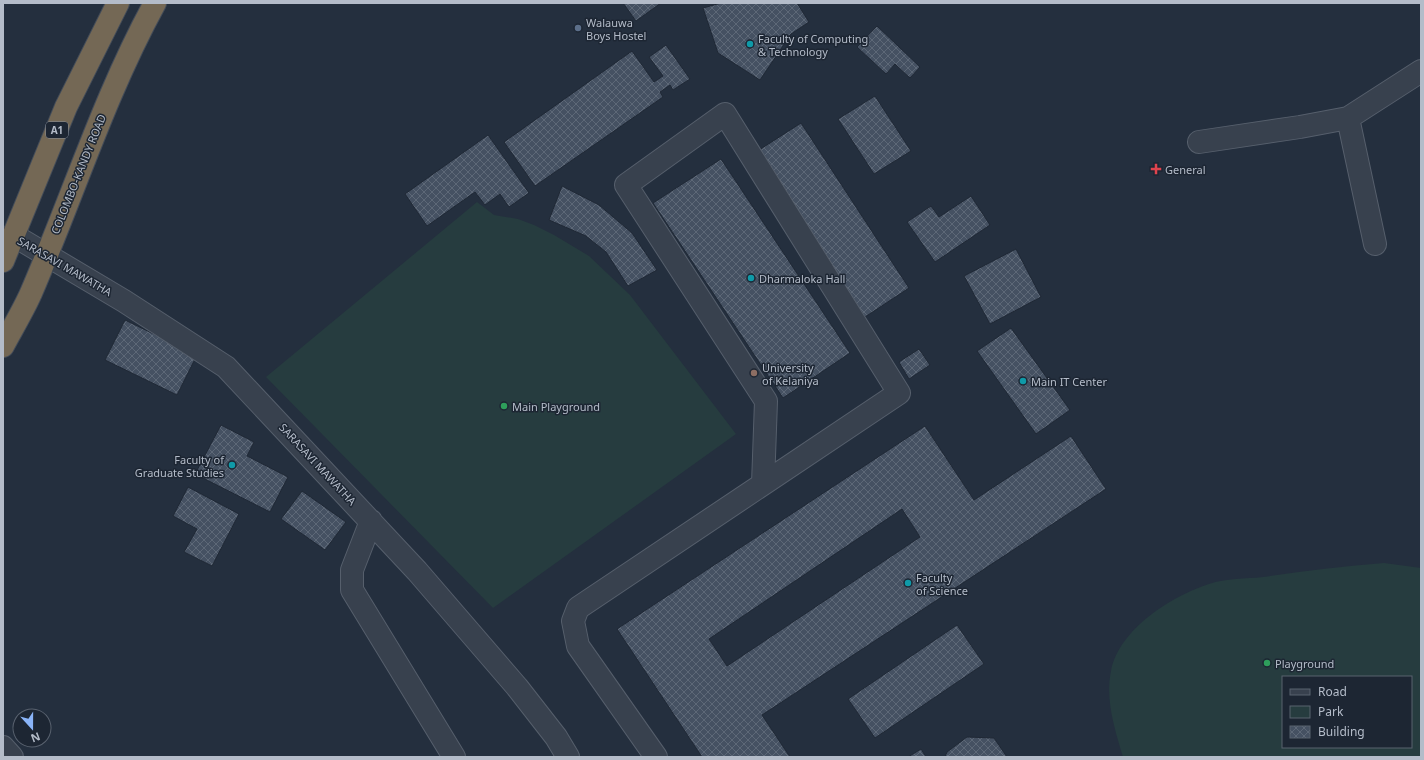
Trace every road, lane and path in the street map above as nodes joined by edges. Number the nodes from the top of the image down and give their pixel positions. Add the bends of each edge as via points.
1 (155, 3) edge
2 (113, 5) edge
3 (1421, 71) edge
4 (1348, 118) junction
5 (1199, 142) dead end
6 (13, 235) junction
7 (1376, 244) dead end
8 (46, 254) junction
9 (3, 261) edge
10 (3, 346) edge
11 (762, 484) junction
12 (371, 521) junction
13 (3, 747) edge
14 (12, 757) edge
15 (454, 757) edge
16 (568, 757) edge
17 (656, 757) edge

1 - 8 highway, COLOMBO-KANDY ROAD via 132,45 102,113
2 - 6 highway, A1 via 66,107
3 - 4 street
4 - 5 street
4 - 7 street
6 - 8 street, SARASAVI MAWATHA
6 - 9 highway, A1
8 - 10 highway, COLOMBO-KANDY ROAD via 30,294
8 - 12 street, SARASAVI MAWATHA via 226,367
11 - 11 street via 766,400 626,185 725,114 899,393
11 - 17 street via 578,608 574,615 574,631 580,651
12 - 15 street via 352,570 352,590
12 - 16 street, SARASAVI MAWATHA via 517,687 556,737
13 - 14 street

